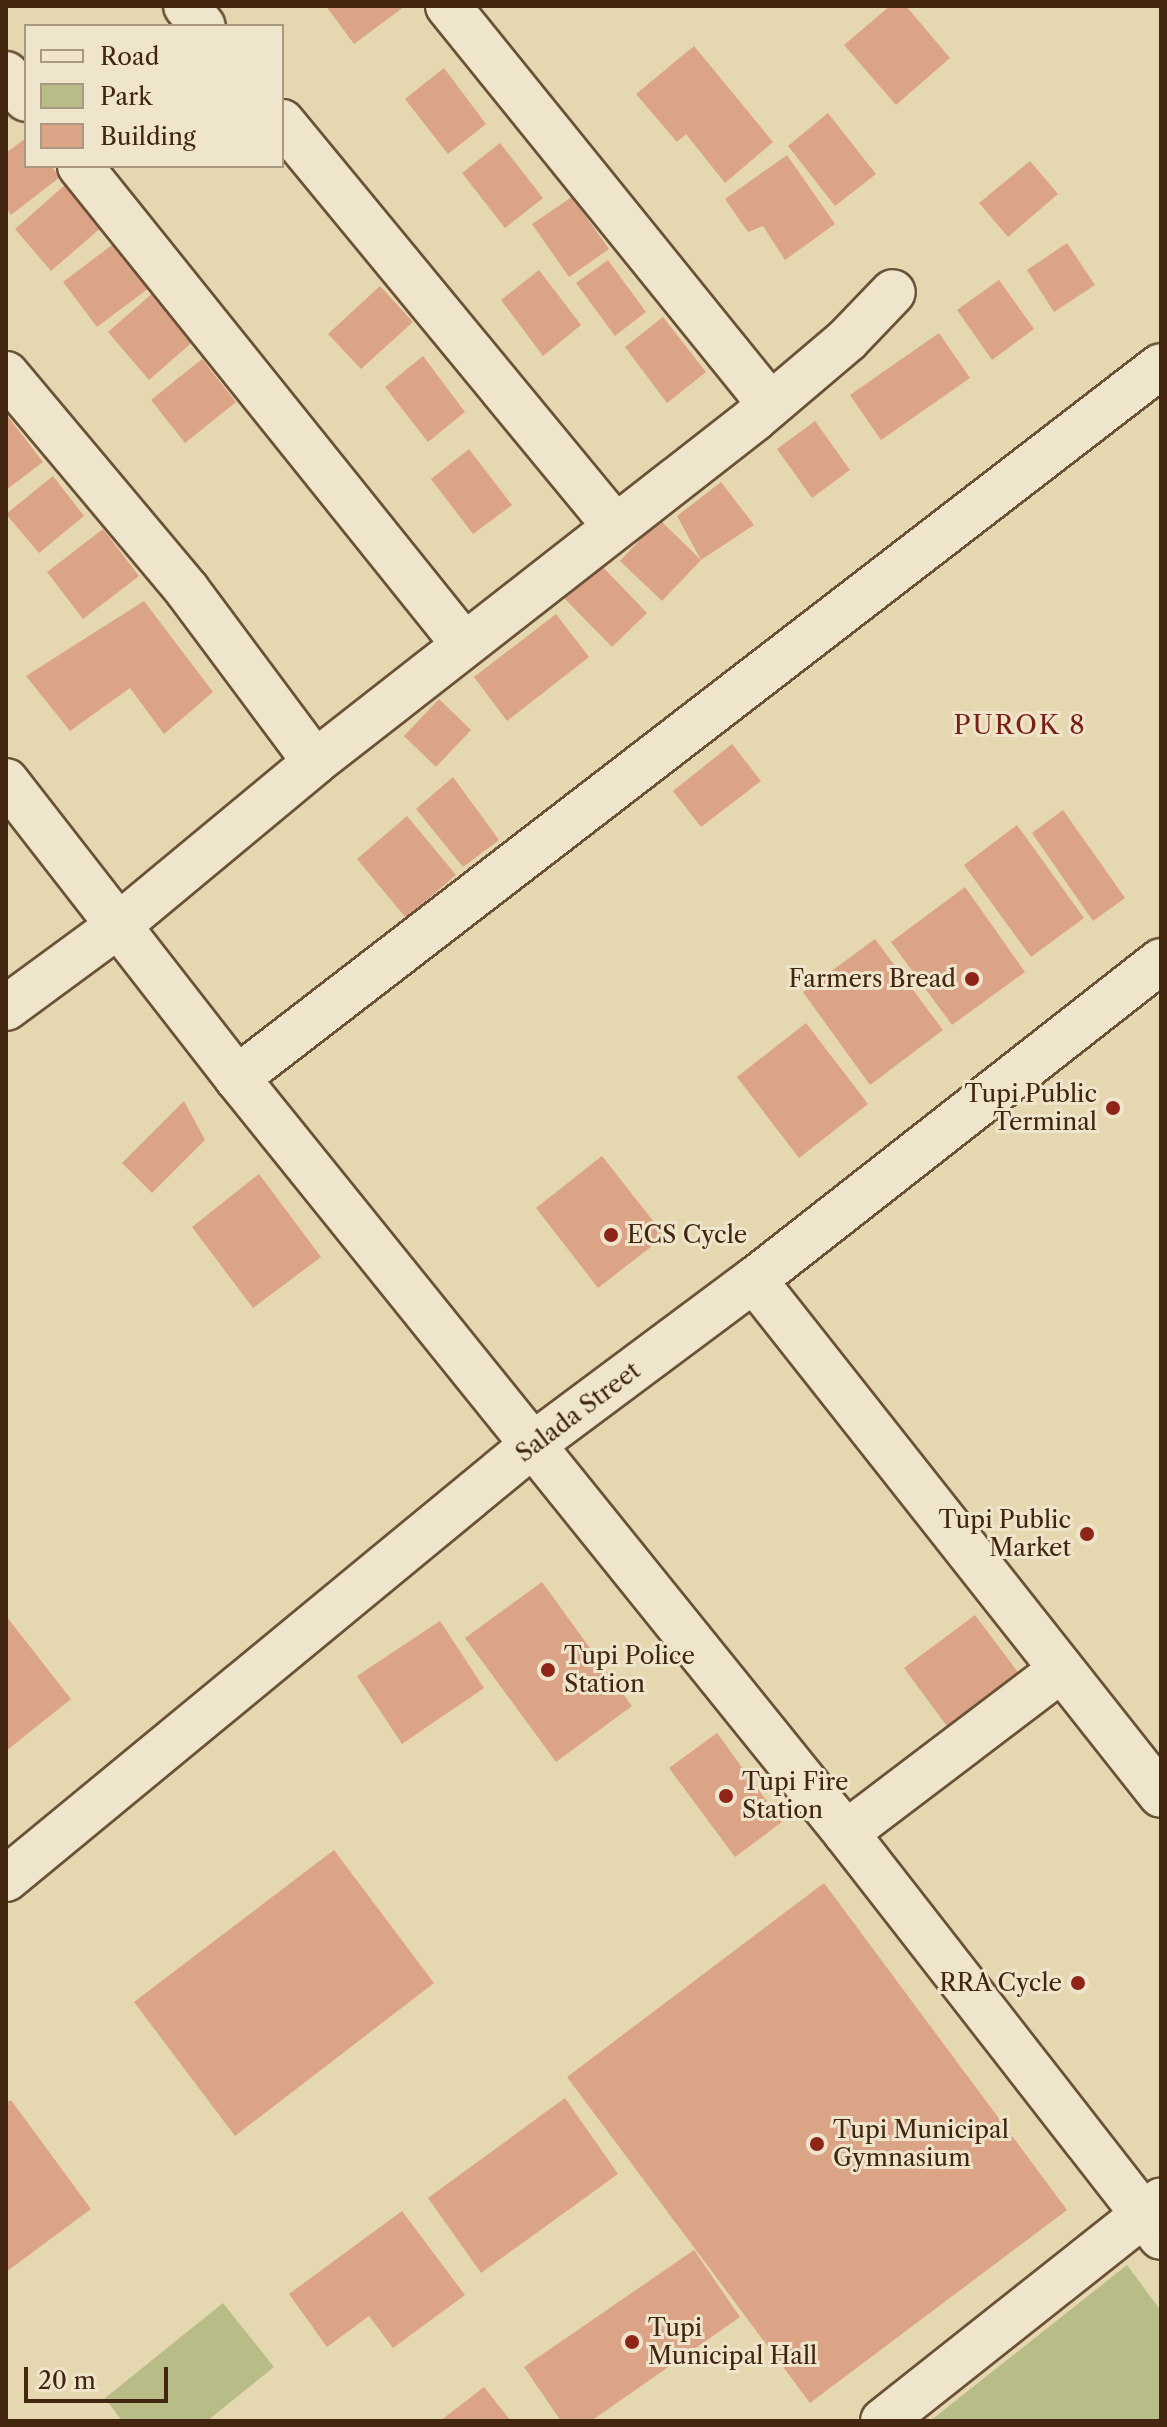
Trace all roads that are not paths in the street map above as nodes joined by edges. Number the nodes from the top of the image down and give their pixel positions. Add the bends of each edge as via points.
1 (186, 6) edge
2 (448, 6) edge
3 (201, 24) edge
4 (6, 74) edge
5 (24, 96) edge
6 (284, 124) edge
7 (82, 168) edge
8 (893, 292) dead end
9 (1161, 366) edge
10 (6, 374) edge
11 (769, 403) junction
12 (615, 526) junction
13 (463, 643) junction
14 (315, 762) junction
15 (6, 781) edge
16 (119, 925) junction
17 (1161, 961) edge
18 (6, 1008) edge
19 (237, 1078) junction
20 (754, 1280) junction
21 (535, 1443) junction
22 (1061, 1670) junction
23 (1161, 1795) edge
24 (846, 1833) junction
25 (6, 1879) edge
26 (1155, 2218) edge
27 (883, 2421) edge

1 - 3 street
2 - 11 street
4 - 5 street
6 - 12 street
7 - 13 street
8 - 11 street via 847,340
9 - 19 street
10 - 14 street via 187,590
11 - 12 street
12 - 13 street
13 - 14 street
14 - 16 street
15 - 16 street
16 - 18 street
16 - 19 street
17 - 20 street, Salada Street
19 - 21 street
20 - 21 street, Salada Street
20 - 22 street
21 - 24 street
21 - 25 street, Salada Street
22 - 23 street
22 - 24 street
24 - 26 street
26 - 27 street

